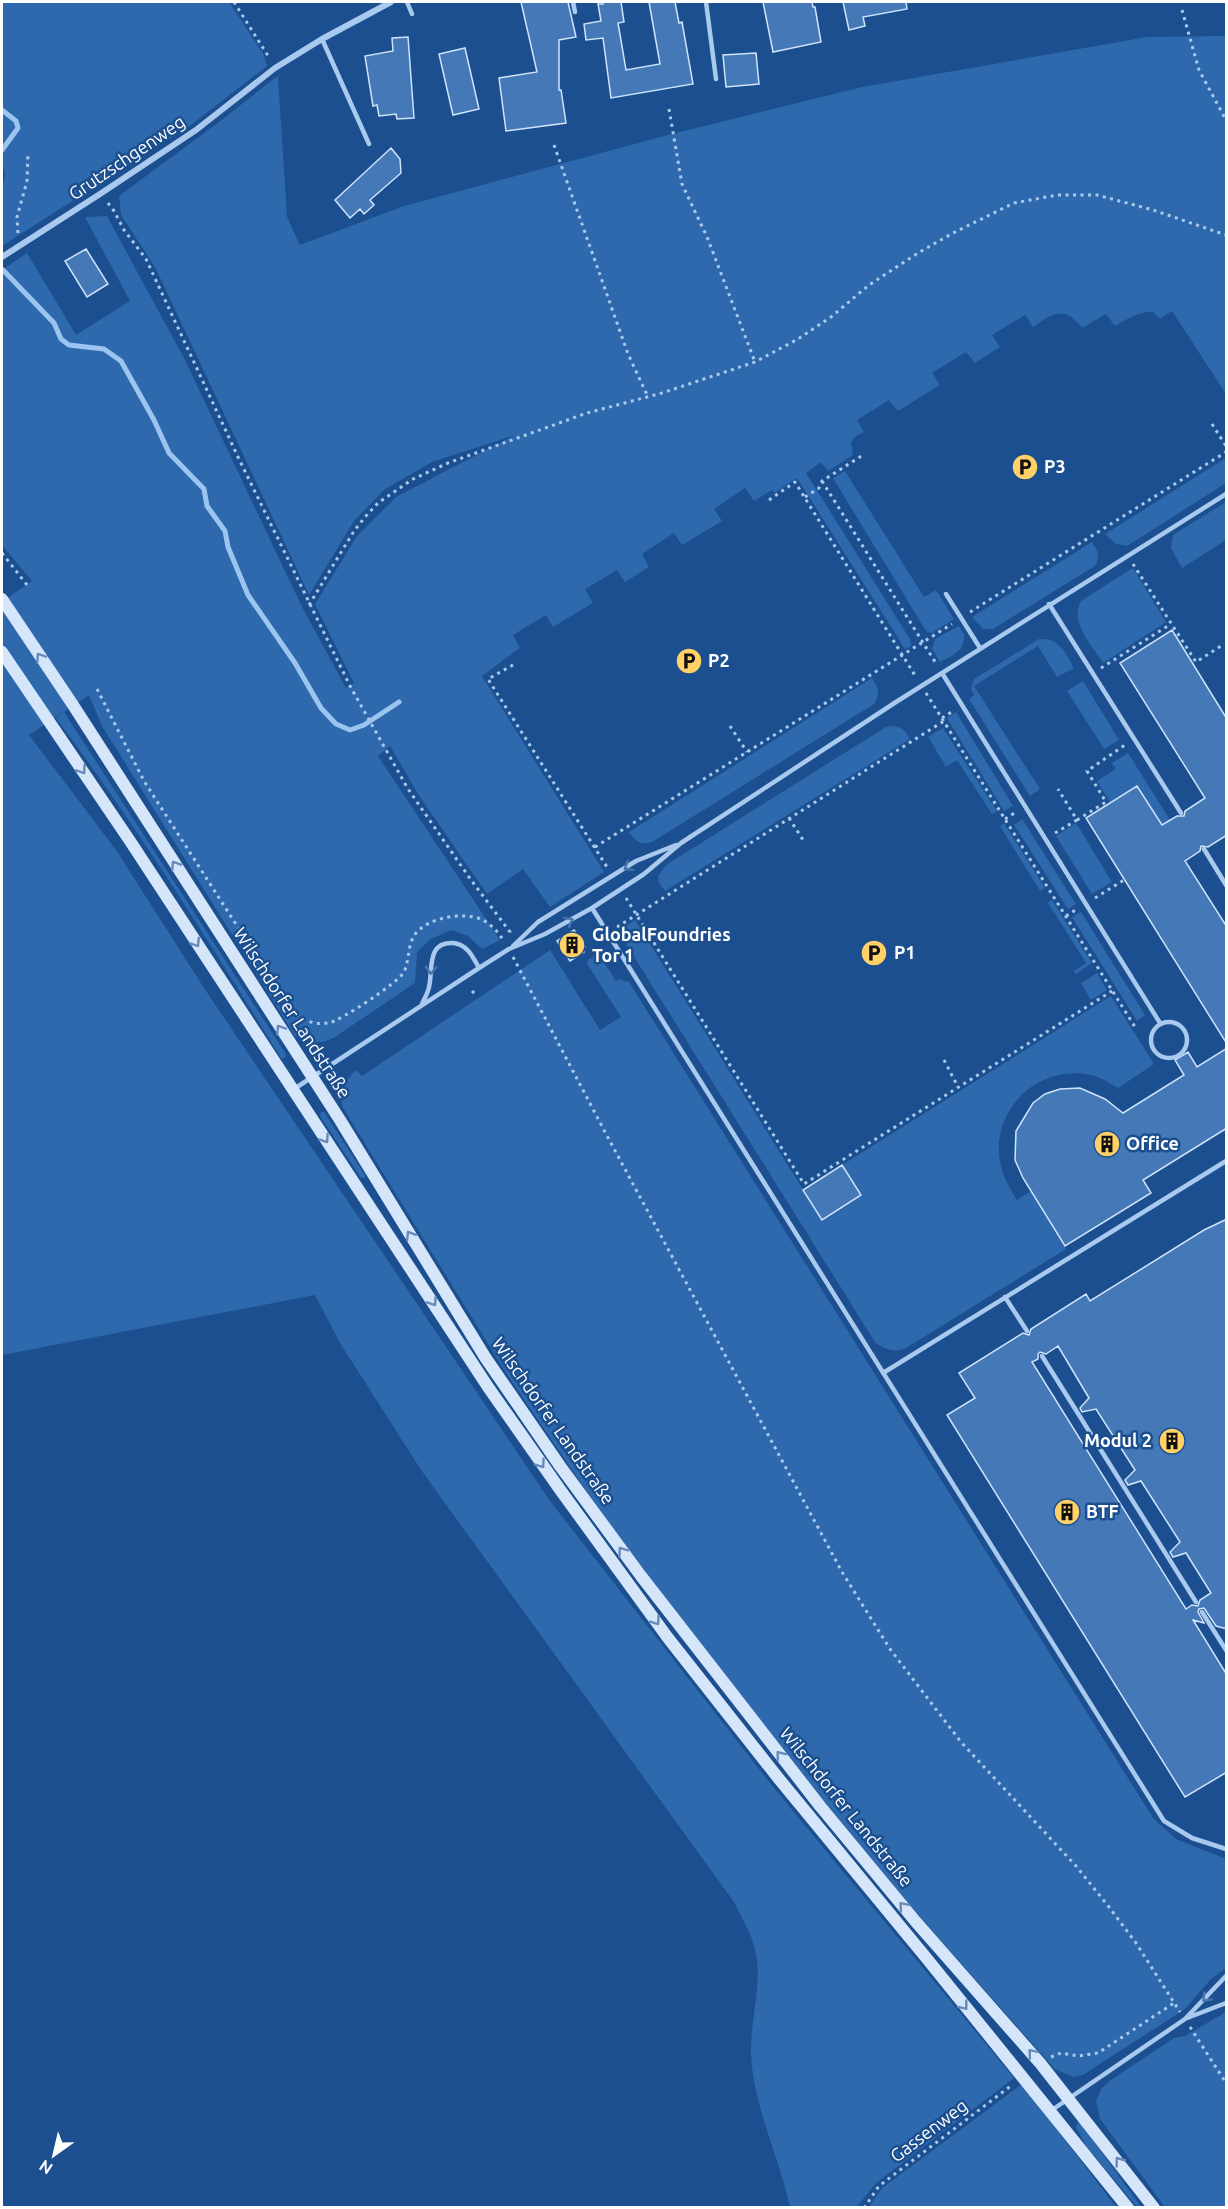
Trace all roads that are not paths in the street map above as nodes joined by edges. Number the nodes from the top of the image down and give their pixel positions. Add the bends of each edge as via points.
1 (391, 2) edge
2 (407, 2) edge
3 (573, 2) edge
4 (706, 2) edge
5 (575, 12) dead end
6 (412, 14) dead end
7 (322, 39) junction
8 (716, 79) dead end
9 (369, 144) dead end
10 (2, 257) edge
11 (1227, 494) edge
12 (946, 594) dead end
13 (2, 599) edge
14 (1049, 604) junction
15 (980, 648) junction
16 (2, 652) edge
17 (942, 673) junction
18 (1181, 813) dead end
19 (681, 843) junction
20 (1204, 849) dead end
21 (1227, 885) edge
22 (592, 908) junction
23 (509, 949) junction
24 (479, 968) junction
25 (421, 1005) junction
26 (1160, 1023) junction
27 (312, 1078) junction
28 (292, 1091) junction
29 (1227, 1161) edge
30 (1005, 1297) junction
31 (1027, 1331) dead end
32 (1042, 1356) dead end
33 (883, 1373) junction
34 (1196, 1602) dead end
35 (1203, 1612) dead end
36 (1227, 1650) edge
37 (1227, 1849) edge
38 (1227, 1976) edge
39 (1227, 2003) edge
40 (1185, 2019) junction
41 (1069, 2098) junction
42 (1050, 2112) junction
43 (1128, 2208) edge
44 (1154, 2208) edge

1 - 7 street, Grutzschgenweg
2 - 6 lane
3 - 5 lane
4 - 8 lane
7 - 9 lane
7 - 10 street, Grutzschgenweg via 275,68 196,130
11 - 14 lane
12 - 15 lane
27 -> 13 main road, Wilschdorfer Landstraße
14 - 15 lane
14 - 18 lane
15 - 17 lane
16 -> 28 main road, Wilschdorfer Landstraße
17 - 19 lane
17 - 26 lane
19 - 22 lane via 644,874
19 -> 23 lane via 636,861 538,922
20 - 21 lane
23 -> 22 lane
22 - 33 lane
23 - 24 lane
24 - 25 lane
24 -> 25 lane via 464,946 442,945 429,965 429,988
25 - 27 lane
26 - 26 lane via 1150,1038 1153,1049 1162,1057 1180,1055 1188,1038 1183,1027 1172,1021
27 - 28 lane
41 -> 27 main road, Wilschdorfer Landstraße via 827,1815 641,1576 484,1357
28 -> 42 main road, Wilschdorfer Landstraße via 488,1387 668,1638
29 - 30 lane
30 - 31 lane
30 - 33 lane
32 - 34 lane
33 - 37 lane via 1164,1821 1192,1838
35 - 36 lane
38 -> 40 lane
39 - 40 lane
40 - 41 lane
41 - 42 lane
44 -> 41 main road, Wilschdorfer Landstraße
42 - 43 main road, Wilschdorfer Landstraße

